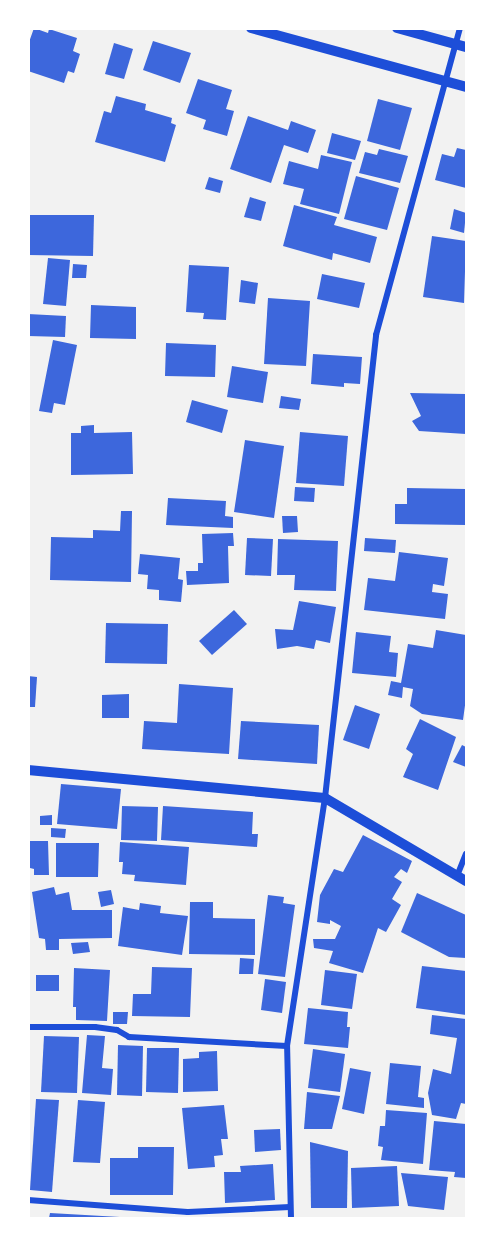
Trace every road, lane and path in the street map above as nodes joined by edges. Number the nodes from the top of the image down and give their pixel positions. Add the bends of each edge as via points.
1 (251, 28) edge
2 (397, 28) edge
3 (460, 28) edge
4 (455, 44) junction
5 (466, 47) edge
6 (446, 81) junction
7 (466, 87) edge
8 (28, 770) edge
9 (325, 798) junction
10 (466, 854) edge
11 (462, 878) edge
12 (28, 1027) edge
13 (287, 1046) junction
14 (28, 1200) edge
15 (290, 1207) junction
16 (291, 1218) edge

1 - 6 street
2 - 4 street
3 - 4 street
4 - 5 street
4 - 6 street
6 - 7 street
6 - 9 street via 376,335
8 - 9 street
9 - 11 street
9 - 13 street
10 - 11 street
12 - 13 street via 95,1027 117,1030 129,1037
13 - 15 street
14 - 15 street via 188,1212
15 - 16 street

